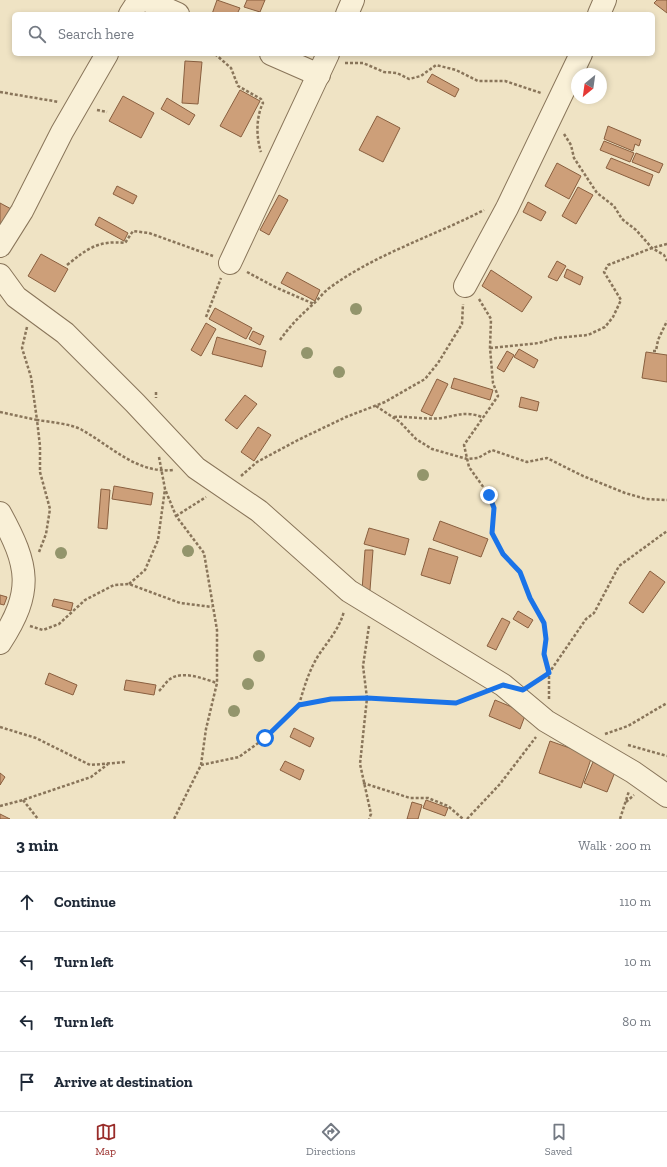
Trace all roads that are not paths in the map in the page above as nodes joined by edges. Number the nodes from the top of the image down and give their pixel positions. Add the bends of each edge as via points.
1 (139, 0) edge
2 (146, 0) edge
3 (353, 0) edge
4 (605, 0) edge
5 (131, 12) edge
6 (173, 12) edge
7 (348, 12) edge
8 (600, 12) edge
9 (106, 56) edge
10 (283, 56) edge
11 (580, 56) edge
12 (324, 63) edge
13 (0, 246) edge
14 (230, 263) road end
15 (0, 275) edge
16 (465, 286) road end
17 (0, 513) edge
18 (0, 643) edge
19 (667, 796) edge

1 - 5 street
2 - 6 street
3 - 7 street
4 - 8 street
9 - 13 street via 32,188 22,211
10 - 12 street
11 - 16 street via 508,208
12 - 14 street
15 - 19 street via 16,297 65,333 196,468 258,511 349,591 503,685 544,720 633,772
17 - 18 street via 13,536 22,560 25,578 20,606

